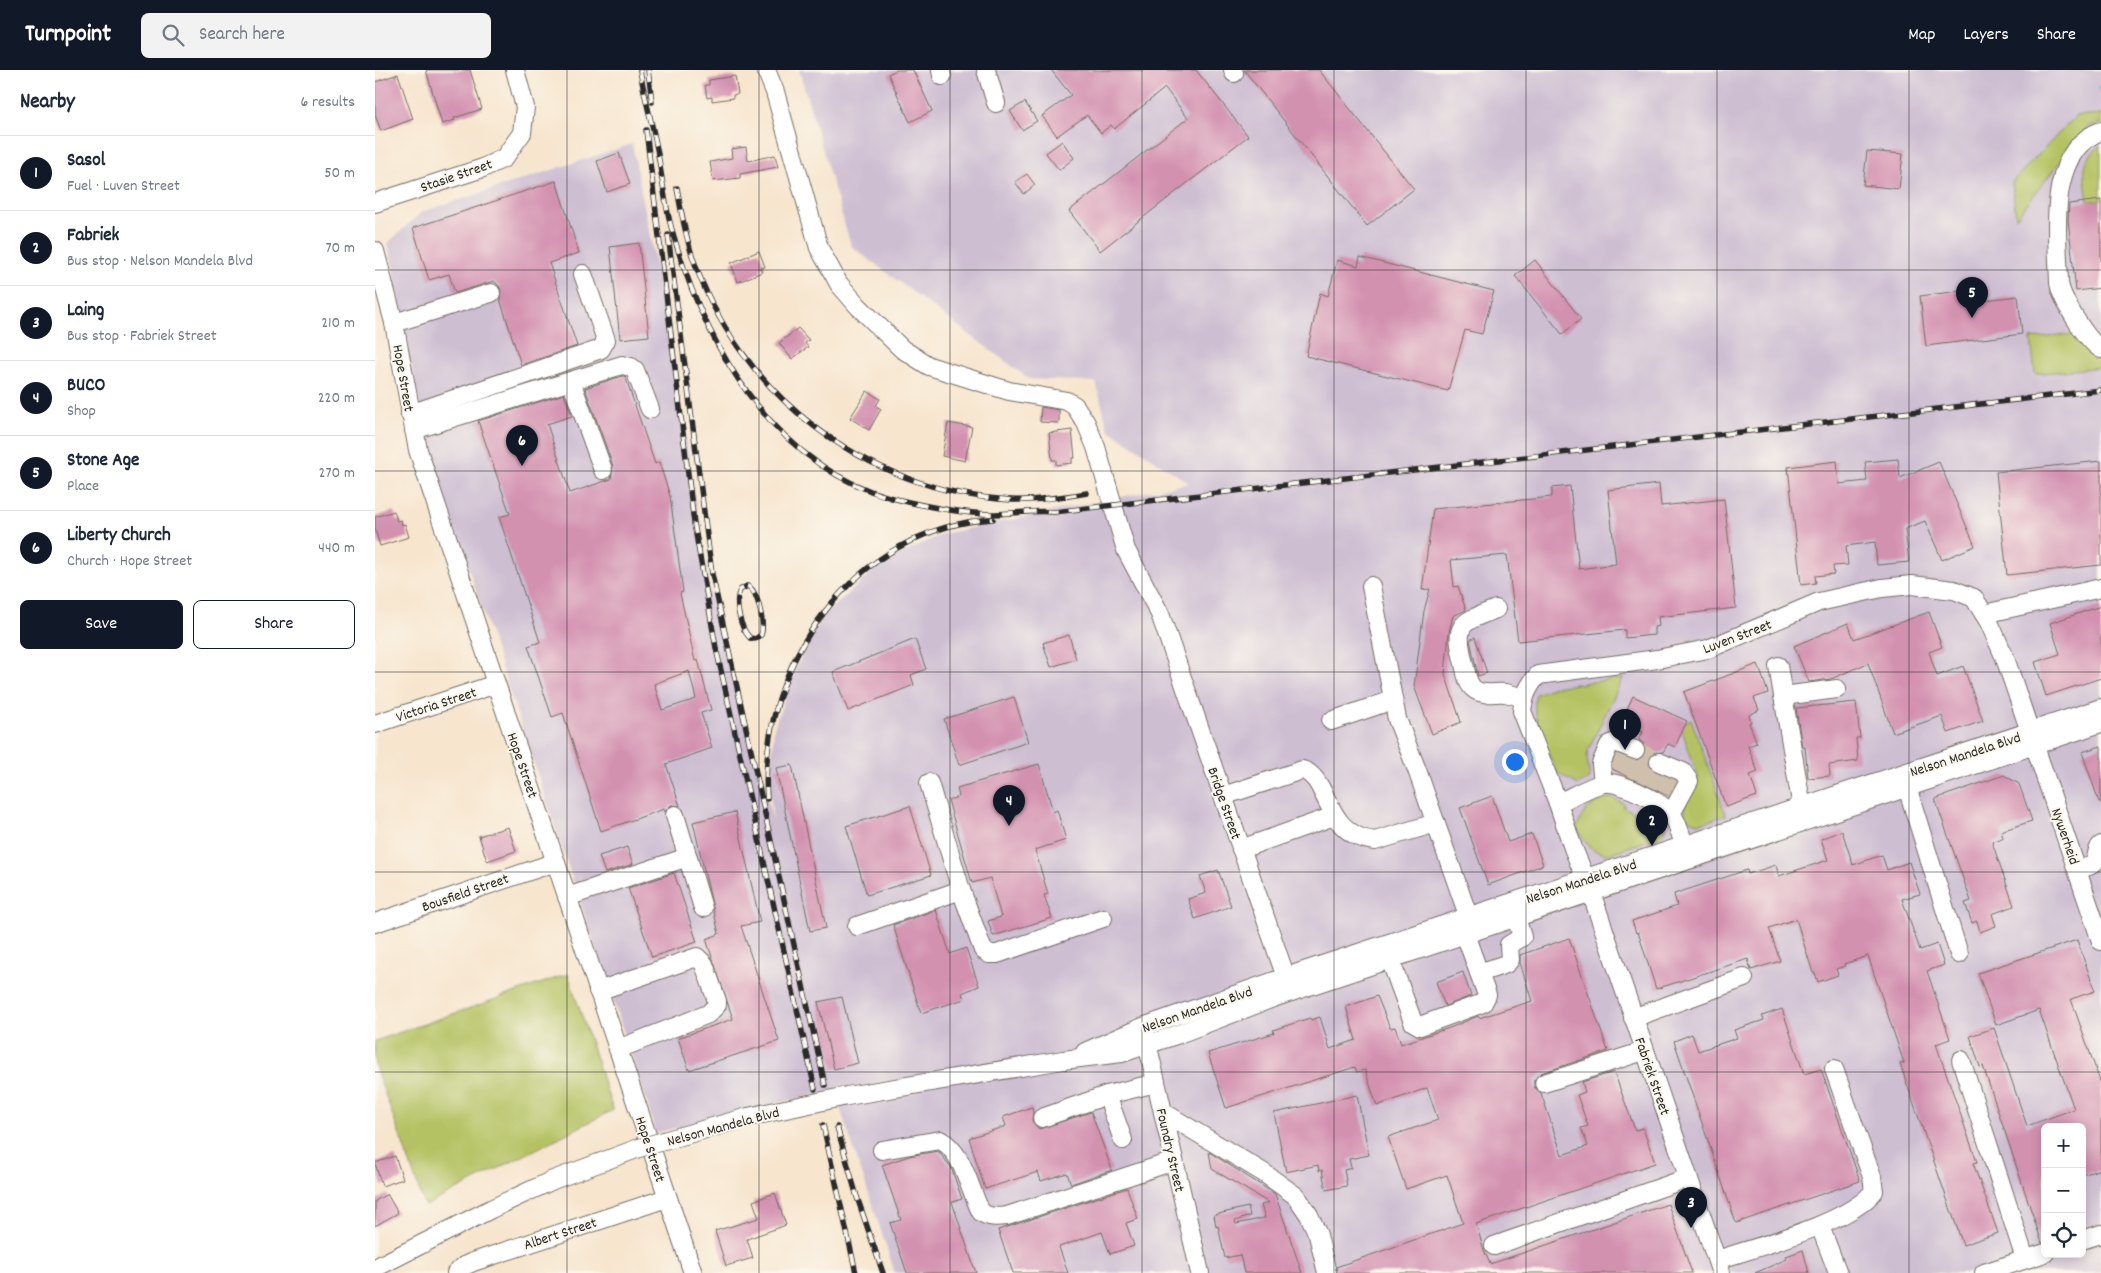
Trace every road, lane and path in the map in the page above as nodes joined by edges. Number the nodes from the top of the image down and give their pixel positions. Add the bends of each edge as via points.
1 (515, 70) edge
2 (766, 70) edge
3 (781, 70) edge
4 (986, 70) edge
5 (775, 92) junction
6 (996, 103) dead end
7 (2101, 131) edge
8 (375, 203) edge
9 (375, 251) edge
10 (583, 274) dead end
11 (491, 293) dead end
12 (394, 323) junction
13 (2101, 349) edge
14 (571, 381) junction
15 (650, 409) dead end
16 (412, 422) junction
17 (603, 470) dead end
18 (1371, 586) dead end
19 (2101, 588) edge
20 (1496, 608) dead end
21 (1984, 614) junction
22 (1778, 666) dead end
23 (496, 684) junction
24 (1837, 689) dead end
25 (1783, 696) junction
26 (1523, 698) junction
27 (1393, 700) junction
28 (2101, 708) edge
29 (1331, 720) dead end
30 (2101, 723) edge
31 (375, 724) edge
32 (2033, 739) junction
33 (1629, 750) tunnel mouth
34 (929, 783) dead end
35 (1648, 784) junction
36 (1907, 787) junction
37 (1223, 796) junction
38 (1558, 803) junction
39 (1802, 808) junction
40 (675, 815) dead end
41 (1333, 816) junction
42 (1436, 823) junction
43 (2101, 845) edge
44 (1685, 847) junction
45 (1241, 849) junction
46 (688, 856) junction
47 (556, 862) junction
48 (2077, 869) junction
49 (1588, 885) junction
50 (961, 890) junction
51 (567, 897) junction
52 (2095, 906) edge
53 (703, 908) dead end
54 (1516, 917) junction
55 (1103, 918) dead end
56 (375, 922) edge
57 (857, 926) dead end
58 (1467, 926) junction
59 (2101, 941) edge
60 (1959, 954) dead end
61 (1390, 959) junction
62 (1479, 973) junction
63 (1744, 978) dead end
64 (1289, 985) junction
65 (598, 991) junction
66 (1633, 1018) junction
67 (1143, 1027) junction
68 (1148, 1044) junction
69 (617, 1049) junction
70 (1644, 1051) junction
71 (1961, 1060) dead end
72 (1057, 1062) junction
73 (1834, 1069) dead end
74 (1156, 1083) junction
75 (1544, 1083) dead end
76 (1107, 1095) junction
77 (1163, 1112) junction
78 (1042, 1118) dead end
79 (1123, 1140) dead end
80 (882, 1150) dead end
81 (1174, 1161) junction
82 (1688, 1178) junction
83 (667, 1198) junction
84 (1819, 1226) junction
85 (2101, 1234) edge
86 (2086, 1239) edge
87 (1494, 1246) dead end
88 (2041, 1254) edge
89 (2025, 1259) junction
90 (1719, 1267) edge
91 (375, 1268) edge
92 (456, 1273) edge
93 (693, 1273) edge
94 (1200, 1273) edge
95 (1327, 1273) edge
96 (1838, 1273) edge
97 (1984, 1273) edge

1 - 8 street, Stasie Street via 525,107 523,133 504,158 483,168
2 - 5 street
3 - 5 street
4 - 6 street
5 - 37 street, Bridge Street via 819,248 839,284 882,331 913,358 929,366 1009,391 1060,399 1075,406 1082,415 1096,447 1126,550 1160,614
7 - 13 street via 2090,135 2075,150 2062,179 2057,203 2061,295
9 - 12 street, Hope Street
10 - 16 street via 605,340 601,349
11 - 12 street
12 - 16 street, Hope Street
14 - 15 street via 627,365 635,370
14 - 16 street
14 - 17 street
16 - 23 street, Hope Street via 418,450
18 - 27 street
19 - 21 street
20 - 26 street via 1471,618 1460,631 1458,640 1468,680 1479,692
21 - 26 street, Luven Street via 1974,598 1954,590 1912,585 1882,588 1819,602 1708,649 1539,676
21 - 32 street, Luven Street via 2005,658
22 - 25 street
23 - 31 street, Victoria Street
23 - 47 street, Hope Street
24 - 25 street
25 - 39 street
26 - 38 street via 1522,711
27 - 29 street
27 - 42 street via 1397,720
28 - 32 street, Nelson Mandela Blvd
30 - 32 street, Nelson Mandela Blvd
32 - 36 street, Nelson Mandela Blvd
32 - 39 street, Nelson Mandela Blvd
32 - 48 street, Nywerheid
33 - 35 street via 1615,742 1609,744 1601,764
34 - 50 street
35 - 38 street
35 - 44 street
36 - 49 street, Nelson Mandela Blvd
36 - 60 street
37 - 41 street via 1305,770 1316,778
37 - 45 street, Bridge Street
38 - 49 street
39 - 44 street, Nelson Mandela Blvd
40 - 46 street
41 - 42 street via 1351,832 1365,840 1375,841
41 - 45 street
42 - 58 street
43 - 48 street via 2096,850 2093,864
44 - 49 street, Nelson Mandela Blvd
45 - 64 street, Bridge Street
46 - 51 street
46 - 53 street
47 - 51 street, Hope Street
47 - 56 street, Bousfield Street
48 - 52 street, Nywerheid
49 - 54 street, Nelson Mandela Blvd
49 - 58 street, Nelson Mandela Blvd
49 - 66 street, Fabriek Street
50 - 55 street via 983,950 989,954
50 - 57 street
51 - 65 street, Hope Street
52 - 59 street, Nywerheid
54 - 58 street, Nelson Mandela Blvd
54 - 62 street via 1522,936 1509,946 1510,960
58 - 61 street, Nelson Mandela Blvd
58 - 62 street
58 - 64 street, Nelson Mandela Blvd
61 - 62 street via 1413,1022 1420,1026 1483,1003 1487,995
61 - 64 street, Nelson Mandela Blvd
63 - 66 street
64 - 67 street, Nelson Mandela Blvd
64 - 68 street, Nelson Mandela Blvd
65 - 69 street, Hope Street
65 - 69 street via 697,957 704,964 717,1001 708,1014
66 - 70 street, Fabriek Street
67 - 68 street, Foundry Street
67 - 72 street, Nelson Mandela Blvd
68 - 72 street, Nelson Mandela Blvd via 1122,1053
68 - 74 street, Foundry Street
69 - 83 street, Hope Street
70 - 75 street
70 - 82 street, Fabriek Street
71 - 89 street
72 - 91 street, Nelson Mandela Blvd, bridge via 847,1096 748,1117 639,1148 553,1180
73 - 84 street via 1875,1191 1868,1200
74 - 76 street
74 - 77 street, Foundry Street
76 - 78 street
76 - 79 street
77 - 81 street, Foundry Street
77 - 95 street via 1296,1196 1318,1235
80 - 81 street via 940,1140 947,1143 964,1169 981,1212 995,1217 1007,1216
81 - 94 street, Foundry Street
82 - 87 street
82 - 90 street, Fabriek Street
83 - 92 street, Albert Street via 473,1262
83 - 93 street, Hope Street
84 - 90 street
84 - 96 street
85 - 86 street
88 - 89 street
89 - 97 street

